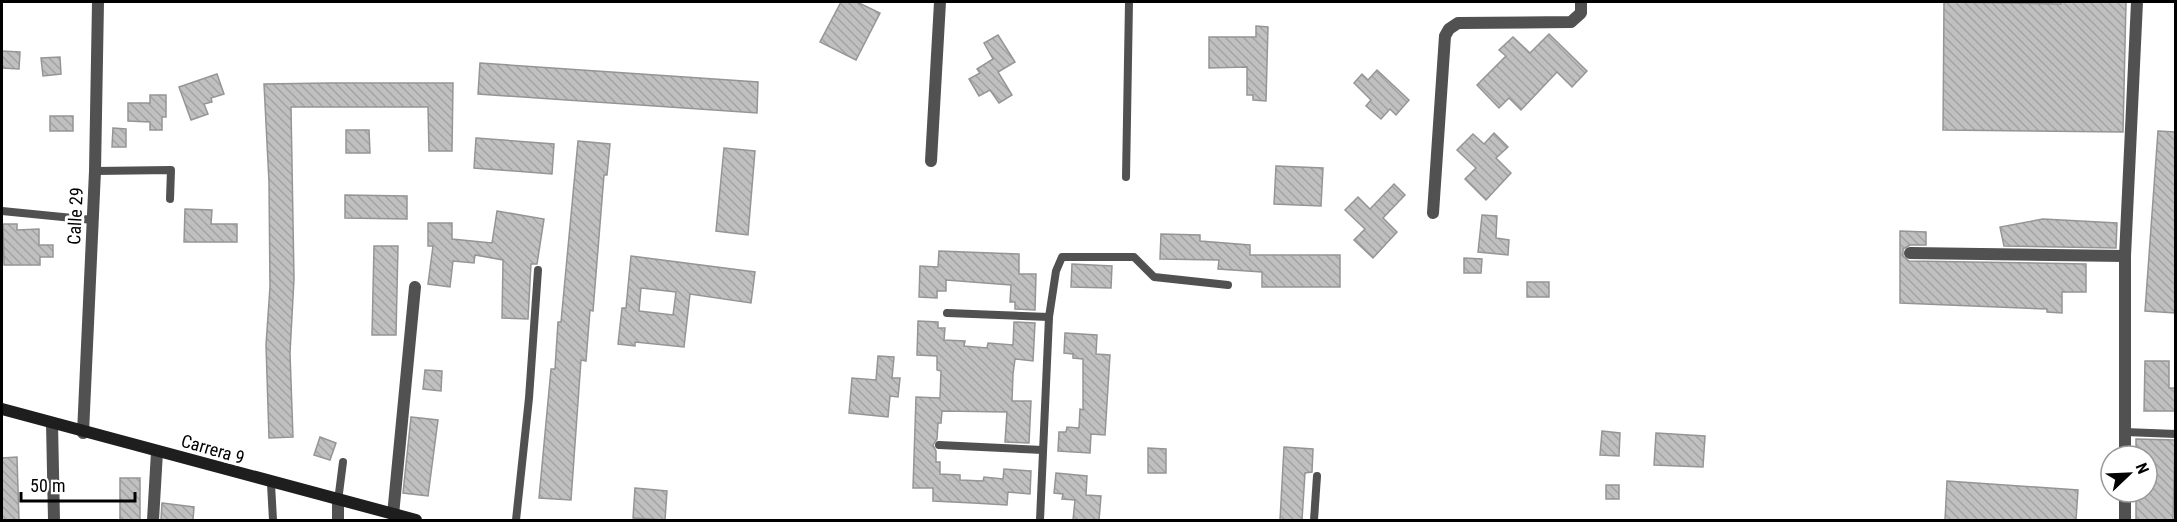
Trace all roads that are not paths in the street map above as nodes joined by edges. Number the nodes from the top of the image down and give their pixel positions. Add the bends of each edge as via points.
1 (99, 2) edge
2 (940, 2) edge
3 (1129, 2) edge
4 (1581, 2) edge
5 (2137, 2) edge
6 (932, 161) dead end
7 (95, 171) junction
8 (1126, 177) dead end
9 (170, 198) dead end
10 (2, 211) edge
11 (1433, 213) dead end
12 (93, 220) junction
13 (1910, 253) dead end
14 (2125, 256) junction
15 (538, 270) dead end
16 (1228, 285) dead end
17 (415, 286) dead end
18 (947, 313) dead end
19 (1049, 316) junction
20 (2, 411) edge
21 (52, 423) junction
22 (2125, 432) junction
23 (83, 433) junction
24 (2175, 434) edge
25 (2125, 444) edge
26 (939, 446) dead end
27 (1043, 450) junction
28 (157, 452) junction
29 (343, 462) dead end
30 (1317, 476) dead end
31 (271, 484) junction
32 (338, 501) junction
33 (2125, 504) edge
34 (393, 515) junction
35 (54, 520) edge
36 (153, 520) edge
37 (273, 520) edge
38 (338, 520) edge
39 (411, 520) edge
40 (516, 520) edge
41 (1040, 520) edge
42 (1314, 520) edge
43 (2125, 520) edge

1 - 7 street, Calle 29
2 - 6 street
3 - 8 lane
4 - 11 street via 1581,13 1571,21 1458,23 1449,29 1445,36
5 - 14 street
7 - 9 lane via 171,170
7 - 12 street, Calle 29
10 - 12 lane
12 - 23 street, Calle 29
13 - 14 street
14 - 22 street
15 - 40 lane
16 - 19 lane via 1155,277 1134,257 1062,256
17 - 34 street
18 - 19 lane
19 - 27 lane
20 - 21 main road, Carrera 9
21 - 23 main road, Carrera 9
21 - 35 street
22 - 24 lane
22 - 25 street
23 - 28 main road, Carrera 9
26 - 27 lane
27 - 41 lane
28 - 31 main road, Carrera 9
28 - 36 street
29 - 32 lane
30 - 42 lane
31 - 32 main road, Carrera 9
31 - 37 lane
32 - 34 main road, Carrera 9
32 - 38 street
33 - 43 street
34 - 39 main road, Carrera 9

